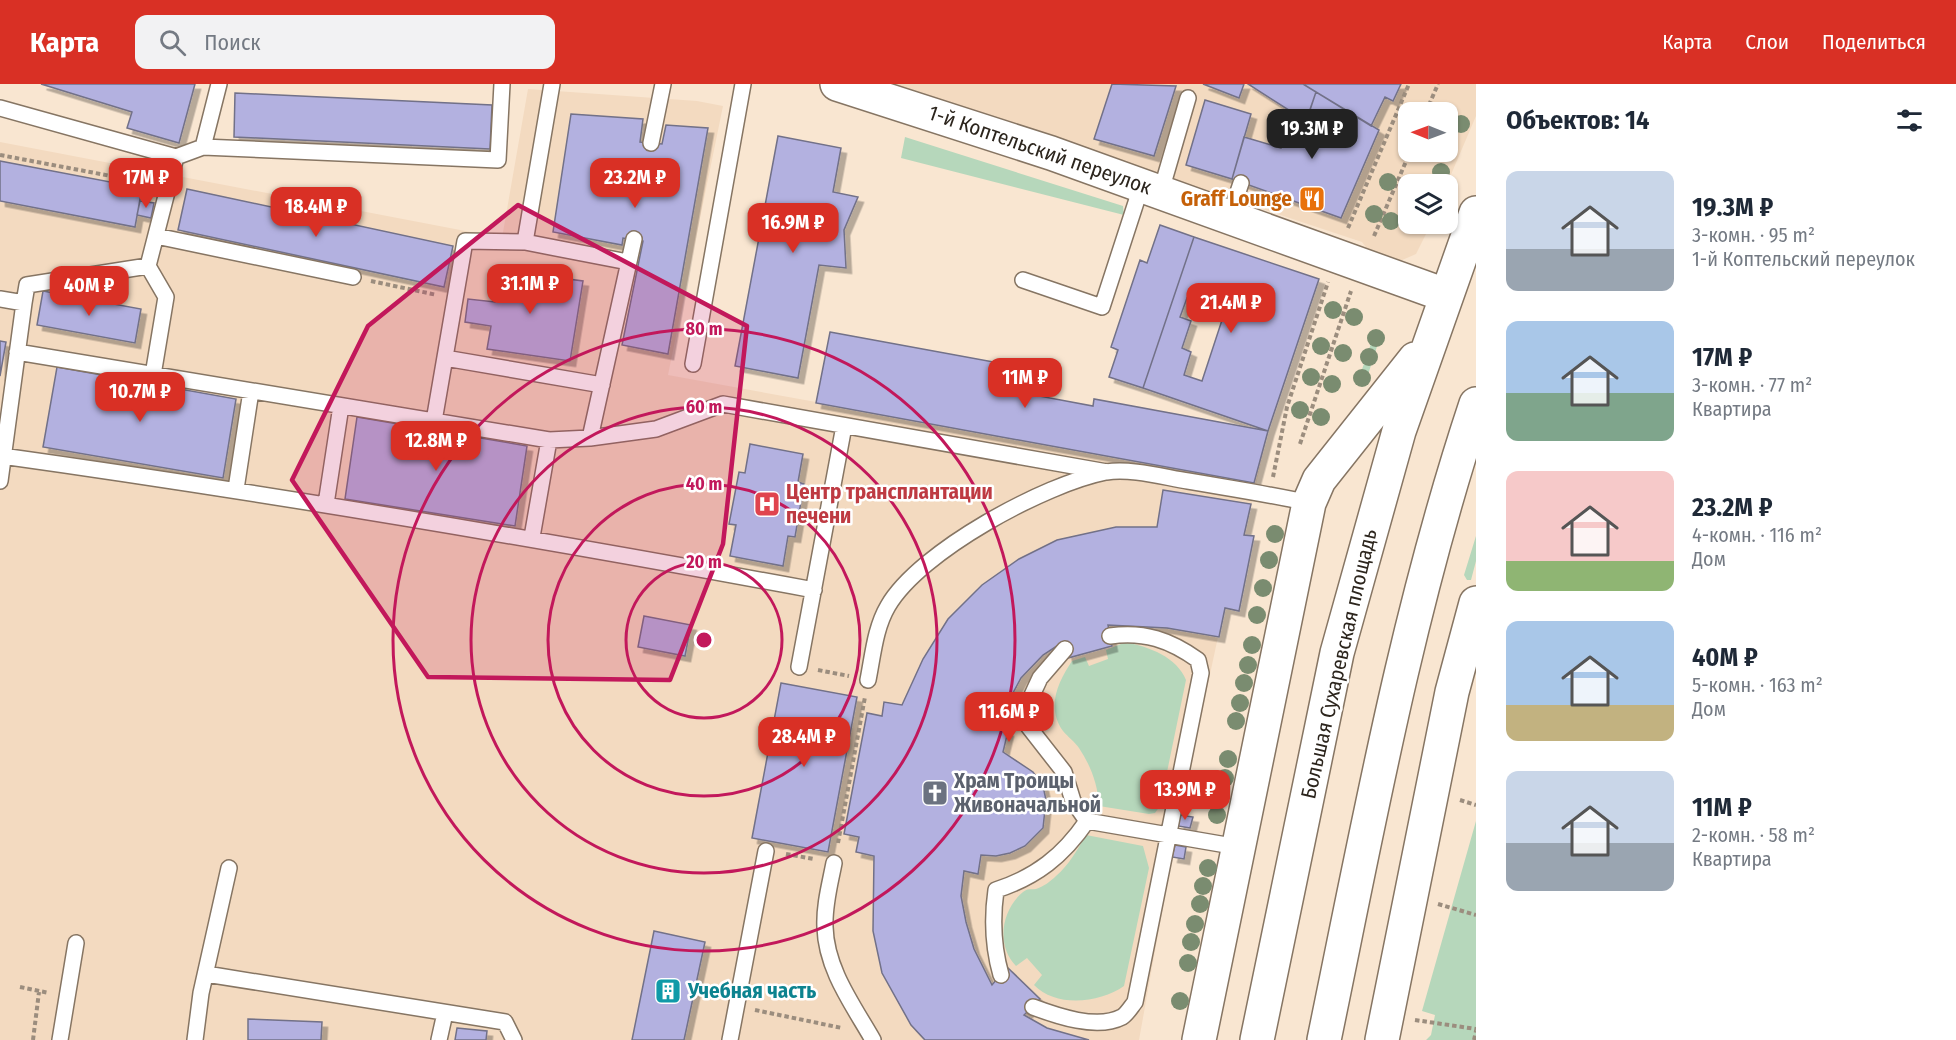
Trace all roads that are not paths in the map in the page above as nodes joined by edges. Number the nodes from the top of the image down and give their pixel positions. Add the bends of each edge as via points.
1 (219, 84) edge
2 (502, 84) edge
3 (552, 84) edge
4 (663, 84) edge
5 (743, 84) edge
6 (837, 84) edge
7 (1188, 98) dead end
8 (0, 108) edge
9 (651, 143) dead end
10 (203, 147) junction
11 (176, 157) junction
12 (1241, 183) dead end
13 (1151, 188) junction
14 (1476, 213) edge
15 (1229, 219) junction
16 (156, 236) junction
17 (634, 239) dead end
18 (525, 242) junction
19 (628, 262) junction
20 (148, 266) junction
21 (353, 277) road end
22 (1023, 280) dead end
23 (1445, 295) junction
24 (0, 299) edge
25 (24, 303) junction
26 (1428, 344) junction
27 (17, 352) junction
28 (445, 358) junction
29 (693, 364) dead end
30 (153, 375) junction
31 (602, 385) junction
32 (251, 391) junction
33 (1476, 404) edge
34 (341, 406) junction
35 (434, 421) junction
36 (844, 426) junction
37 (590, 438) junction
38 (549, 440) junction
39 (2, 456) junction
40 (1107, 472) junction
41 (0, 481) edge
42 (236, 489) junction
43 (1309, 503) junction
44 (326, 504) junction
45 (532, 537) junction
46 (814, 590) junction
47 (1476, 603) edge
48 (1110, 636) dead end
49 (1065, 649) dead end
50 (799, 667) road end
51 (868, 680) road end
52 (1087, 821) junction
53 (1167, 834) junction
54 (1238, 847) junction
55 (766, 850) road end
56 (834, 863) road end
57 (229, 868) dead end
58 (76, 943) dead end
59 (206, 974) junction
60 (1001, 975) dead end
61 (1033, 1007) dead end
62 (445, 1013) junction
63 (872, 1037) edge
64 (60, 1040) edge
65 (195, 1040) edge
66 (440, 1040) edge
67 (514, 1040) edge
68 (730, 1040) edge
69 (1199, 1040) edge
70 (1257, 1040) edge
71 (1324, 1040) edge
72 (1382, 1040) edge

1 - 10 lane
2 - 10 lane via 498,160
3 - 18 lane
4 - 9 lane
5 - 29 lane
6 - 13 main road, 1-й Коптельский переулок
7 - 13 lane
8 - 11 lane
10 - 11 lane
11 - 16 lane
12 - 15 lane
13 - 15 main road, 1-й Коптельский переулок
13 - 22 lane via 1102,307
14 - 23 main road, Большая Сухаревская площадь
15 - 23 main road, 1-й Коптельский переулок
16 - 20 lane
16 - 21 lane
17 - 19 lane
18 - 19 lane
18 - 28 lane via 465,241
19 - 31 lane
20 - 25 lane via 27,285
20 - 30 lane via 166,297
23 - 26 main road, Большая Сухаревская площадь
24 - 25 lane
25 - 27 lane
26 - 43 main road via 1319,480
26 - 70 main road, Большая Сухаревская площадь via 1380,494 1337,653
27 - 30 lane
27 - 39 lane
28 - 31 lane
28 - 35 lane
30 - 32 lane
31 - 37 lane
32 - 34 lane
32 - 42 lane
33 - 71 main road via 1405,655
34 - 35 lane
34 - 44 lane
35 - 38 lane
36 - 37 lane via 723,404 656,429
36 - 40 lane
36 - 46 lane
37 - 38 lane
38 - 45 lane
39 - 41 lane
39 - 42 lane
40 - 43 lane via 1148,474
40 - 51 lane via 1043,494 984,523 918,571 889,604 880,622
42 - 44 lane
43 - 54 main road
44 - 45 lane
45 - 46 lane
46 - 50 lane
47 - 72 main road via 1452,692
48 - 53 lane via 1150,636 1178,645 1198,660 1201,673
49 - 52 lane via 1040,678 1027,706 1028,726 1064,772 1073,801
52 - 53 lane
52 - 60 lane via 1071,843 1035,874 996,890 995,945
53 - 54 lane
53 - 61 lane via 1134,1002 1124,1016 1110,1021 1082,1020
54 - 69 main road
55 - 68 lane
56 - 63 lane via 826,905 826,942 844,992
57 - 59 lane
58 - 64 lane
59 - 62 lane
59 - 65 lane
62 - 66 lane
62 - 67 lane via 505,1022

